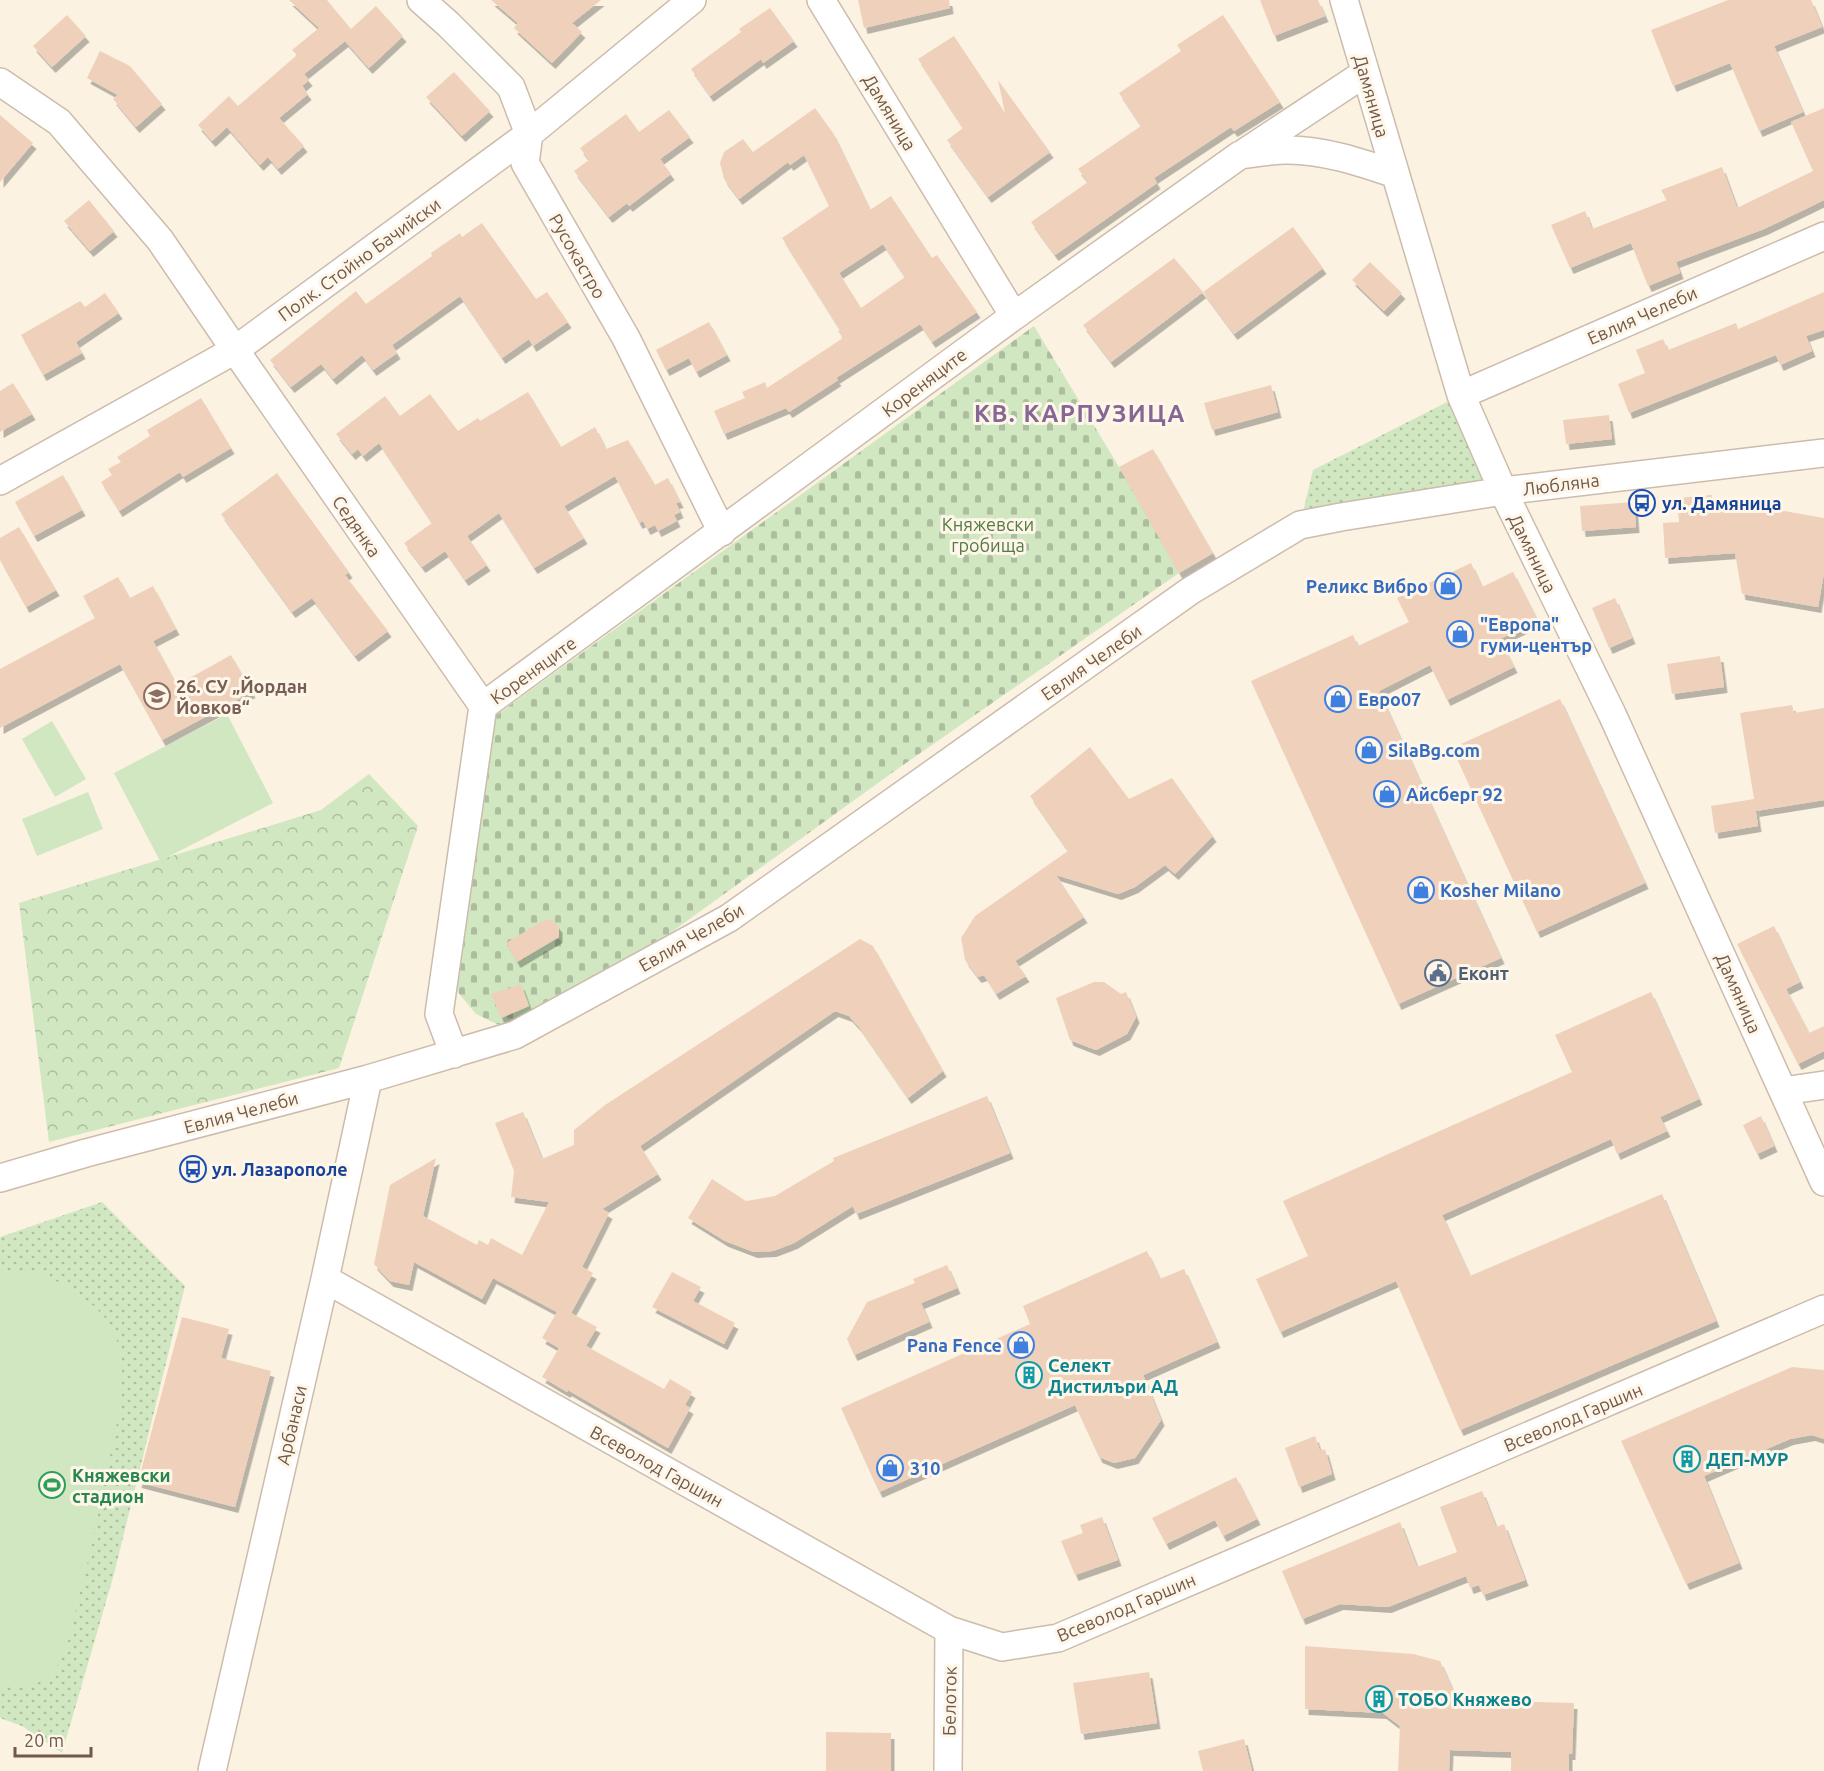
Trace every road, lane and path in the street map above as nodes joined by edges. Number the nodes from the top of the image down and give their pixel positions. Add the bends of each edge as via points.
1 (421, 0) edge
2 (692, 0) edge
3 (821, 0) edge
4 (1344, 0) edge
5 (1365, 73) junction
6 (0, 82) edge
7 (529, 134) junction
8 (1240, 155) junction
9 (1395, 174) junction
10 (1824, 236) edge
11 (1014, 316) junction
12 (235, 350) junction
13 (1461, 395) junction
14 (1824, 453) edge
15 (0, 481) edge
16 (1503, 491) junction
17 (1300, 525) joint
18 (722, 532) junction
19 (483, 706) junction
20 (454, 1054) junction
21 (368, 1079) junction
22 (1824, 1085) edge
23 (1783, 1091) junction
24 (0, 1178) edge
25 (1824, 1182) edge
26 (325, 1279) junction
27 (1824, 1309) edge
28 (950, 1630) junction
29 (212, 1771) edge
30 (948, 1771) edge

1 - 7 street, Русокастро via 511,87
2 - 7 street, Полк. Стойно Бачийски
3 - 11 street, Дамяница
4 - 5 street, Дамяница
5 - 8 street
5 - 9 street, Дамяница
6 - 12 street, Седянка via 59,122 160,240
7 - 12 street, Полк. Стойно Бачийски
7 - 18 street, Русокастро via 525,163 626,338
8 - 9 street, Кореняците via 1286,150 1315,153 1354,160
8 - 11 street, Кореняците
9 - 13 street, Дамяница
10 - 13 street, Евлия Челеби
11 - 18 street, Кореняците
12 - 15 street, Полк. Стойно Бачийски
12 - 19 street, Седянка
13 - 16 street, Дамяница
14 - 16 street, Любляна
16 - 17 street, Любляна
16 - 23 street, Дамяница via 1612,714
17 - 20 street, Евлия Челеби via 1190,591 729,918 515,1035
18 - 19 street, Кореняците
19 - 20 street via 439,1014
20 - 21 street, Евлия Челеби
21 - 24 street, Евлия Челеби
21 - 26 street, Арбанаси
22 - 23 street
23 - 25 street, Дамяница
26 - 28 street, Всеволод Гаршин
26 - 29 street, Арбанаси
27 - 28 street, Всеволод Гаршин via 1058,1638 1002,1647
28 - 30 street, Белоток

